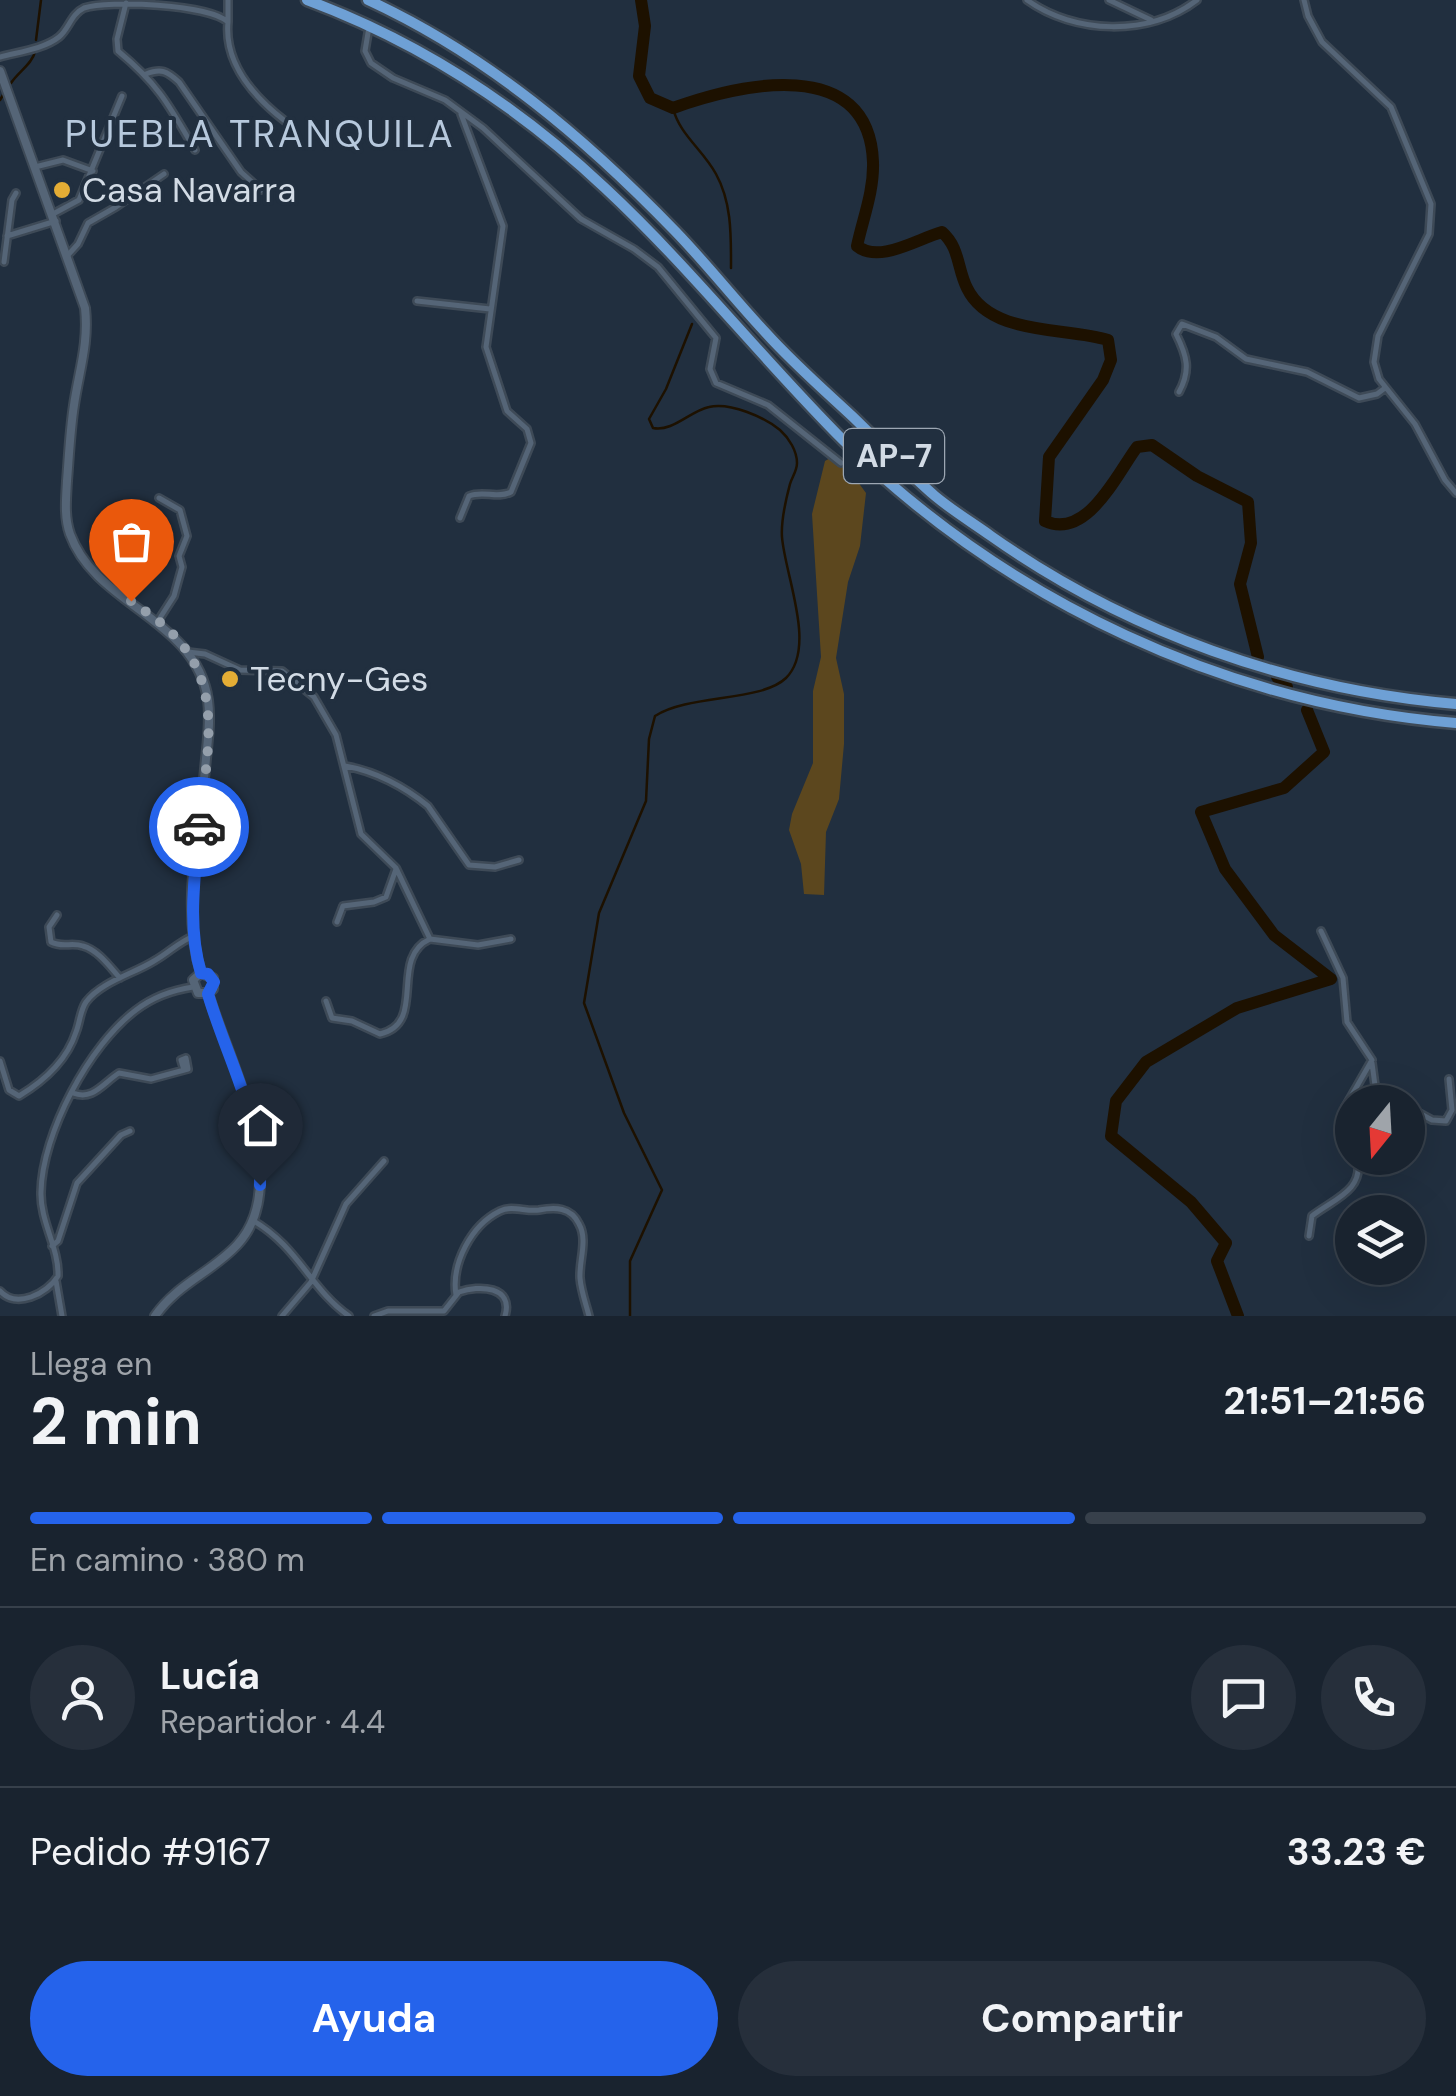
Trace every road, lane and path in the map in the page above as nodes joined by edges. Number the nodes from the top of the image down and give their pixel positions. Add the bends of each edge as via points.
1 (228, 0) edge
2 (308, 0) edge
3 (368, 0) edge
4 (1027, 0) edge
5 (1109, 0) edge
6 (1197, 0) edge
7 (1304, 0) edge
8 (126, 4) junction
9 (1154, 21) junction
10 (228, 22) junction
11 (369, 27) dead end
12 (0, 58) edge
13 (0, 71) edge
14 (146, 74) junction
15 (122, 96) dead end
16 (460, 111) junction
17 (285, 120) dead end
18 (196, 150) dead end
19 (36, 168) junction
20 (93, 171) junction
21 (164, 174) dead end
22 (262, 190) dead end
23 (16, 194) dead end
24 (54, 218) junction
25 (7, 236) junction
26 (68, 255) junction
27 (4, 262) dead end
28 (417, 300) dead end
29 (490, 309) junction
30 (1385, 388) junction
31 (1178, 392) dead end
32 (841, 464) dead end
33 (1456, 493) edge
34 (159, 498) dead end
35 (460, 518) dead end
36 (158, 621) junction
37 (188, 652) junction
38 (1456, 704) edge
39 (1456, 723) edge
40 (345, 766) junction
41 (519, 860) dead end
42 (396, 868) junction
43 (57, 915) dead end
44 (336, 922) dead end
45 (1321, 932) dead end
46 (194, 936) junction
47 (430, 939) junction
48 (512, 939) dead end
49 (201, 973) junction
50 (120, 978) junction
51 (193, 987) junction
52 (208, 994) junction
53 (326, 1001) dead end
54 (1372, 1060) junction
55 (0, 1061) edge
56 (184, 1070) dead end
57 (1448, 1079) dead end
58 (1358, 1085) edge
59 (1375, 1085) edge
60 (73, 1093) junction
61 (1425, 1116) edge
62 (130, 1131) dead end
63 (384, 1161) dead end
64 (1357, 1175) edge
65 (252, 1220) junction
66 (1309, 1236) dead end
67 (52, 1246) junction
68 (313, 1277) junction
69 (56, 1280) junction
70 (0, 1291) edge
71 (456, 1295) junction
72 (62, 1316) edge
73 (155, 1316) edge
74 (282, 1316) edge
75 (349, 1316) edge
76 (374, 1316) edge
77 (504, 1316) edge
78 (589, 1316) edge

1 - 10 street
2 - 39 highway, AP-7 via 442,63 512,109 666,250 846,442 924,512 1015,576 1083,616 1242,681 1336,706
3 - 38 highway, AP-7 via 504,78 591,147 768,336 937,498 1036,568 1104,606 1246,662 1346,690
4 - 9 street via 1071,23
5 - 9 street
6 - 9 street
7 - 30 street via 1322,42 1391,106 1431,204 1429,234 1375,346 1375,370
8 - 10 street via 184,8
8 - 12 street via 82,8 54,40
8 - 14 street via 118,50
10 - 17 street via 230,52 250,88
11 - 16 street via 364,51 371,64
13 - 19 main road
14 - 18 street
14 - 22 street via 158,69 179,82 241,172
15 - 20 street
16 - 29 street via 503,226
16 - 32 street via 581,219 634,249 676,285 716,338 710,369 716,382 768,405
19 - 20 street via 63,160
19 - 24 main road
20 - 24 street via 79,200
21 - 26 street via 88,222
23 - 25 street
24 - 25 street
24 - 26 main road
25 - 27 street
26 - 36 main road via 85,308 87,342 72,417 67,523 87,563
28 - 29 street
29 - 35 street via 486,347 508,411 526,429 530,449 511,492 468,496
30 - 31 street via 1359,398 1307,372 1246,360 1182,324 1176,334 1188,361
30 - 33 street
34 - 36 street via 180,510 187,536 174,596
36 - 37 main road
37 - 40 street via 240,670 289,674 330,722
37 - 46 main road via 209,714
40 - 41 street via 371,772 419,799 469,865
40 - 42 street via 361,834
42 - 44 street via 386,897 343,906
42 - 47 street
43 - 50 street via 48,927 51,942 84,946
45 - 54 street via 1343,978 1347,1022
46 - 49 main road
46 - 50 street
47 - 48 street via 462,945
47 - 53 street via 411,958 407,1007 390,1031 380,1034 332,1018
49 - 51 main road
49 - 52 main road via 213,978
50 - 55 street via 86,1003 71,1046 32,1089 19,1096 8,1090
51 - 52 main road
51 - 60 street via 128,1016
52 - 65 main road via 259,1149
54 - 58 street
54 - 59 street
56 - 60 street via 151,1079 120,1073 92,1095
57 - 61 street via 1452,1110 1446,1121
60 - 67 street via 43,1162 40,1196
62 - 67 street via 77,1183
63 - 68 street via 346,1204
64 - 66 street via 1347,1193 1312,1216
65 - 68 street via 287,1245
65 - 73 main road via 235,1248 182,1286
67 - 69 street
68 - 74 street
68 - 75 street
69 - 70 street via 16,1300
69 - 72 street
71 - 76 street via 439,1312 388,1310
71 - 77 street via 470,1288 496,1291 506,1302
71 - 78 street via 462,1252 495,1214 556,1208 570,1213 582,1232 580,1277

